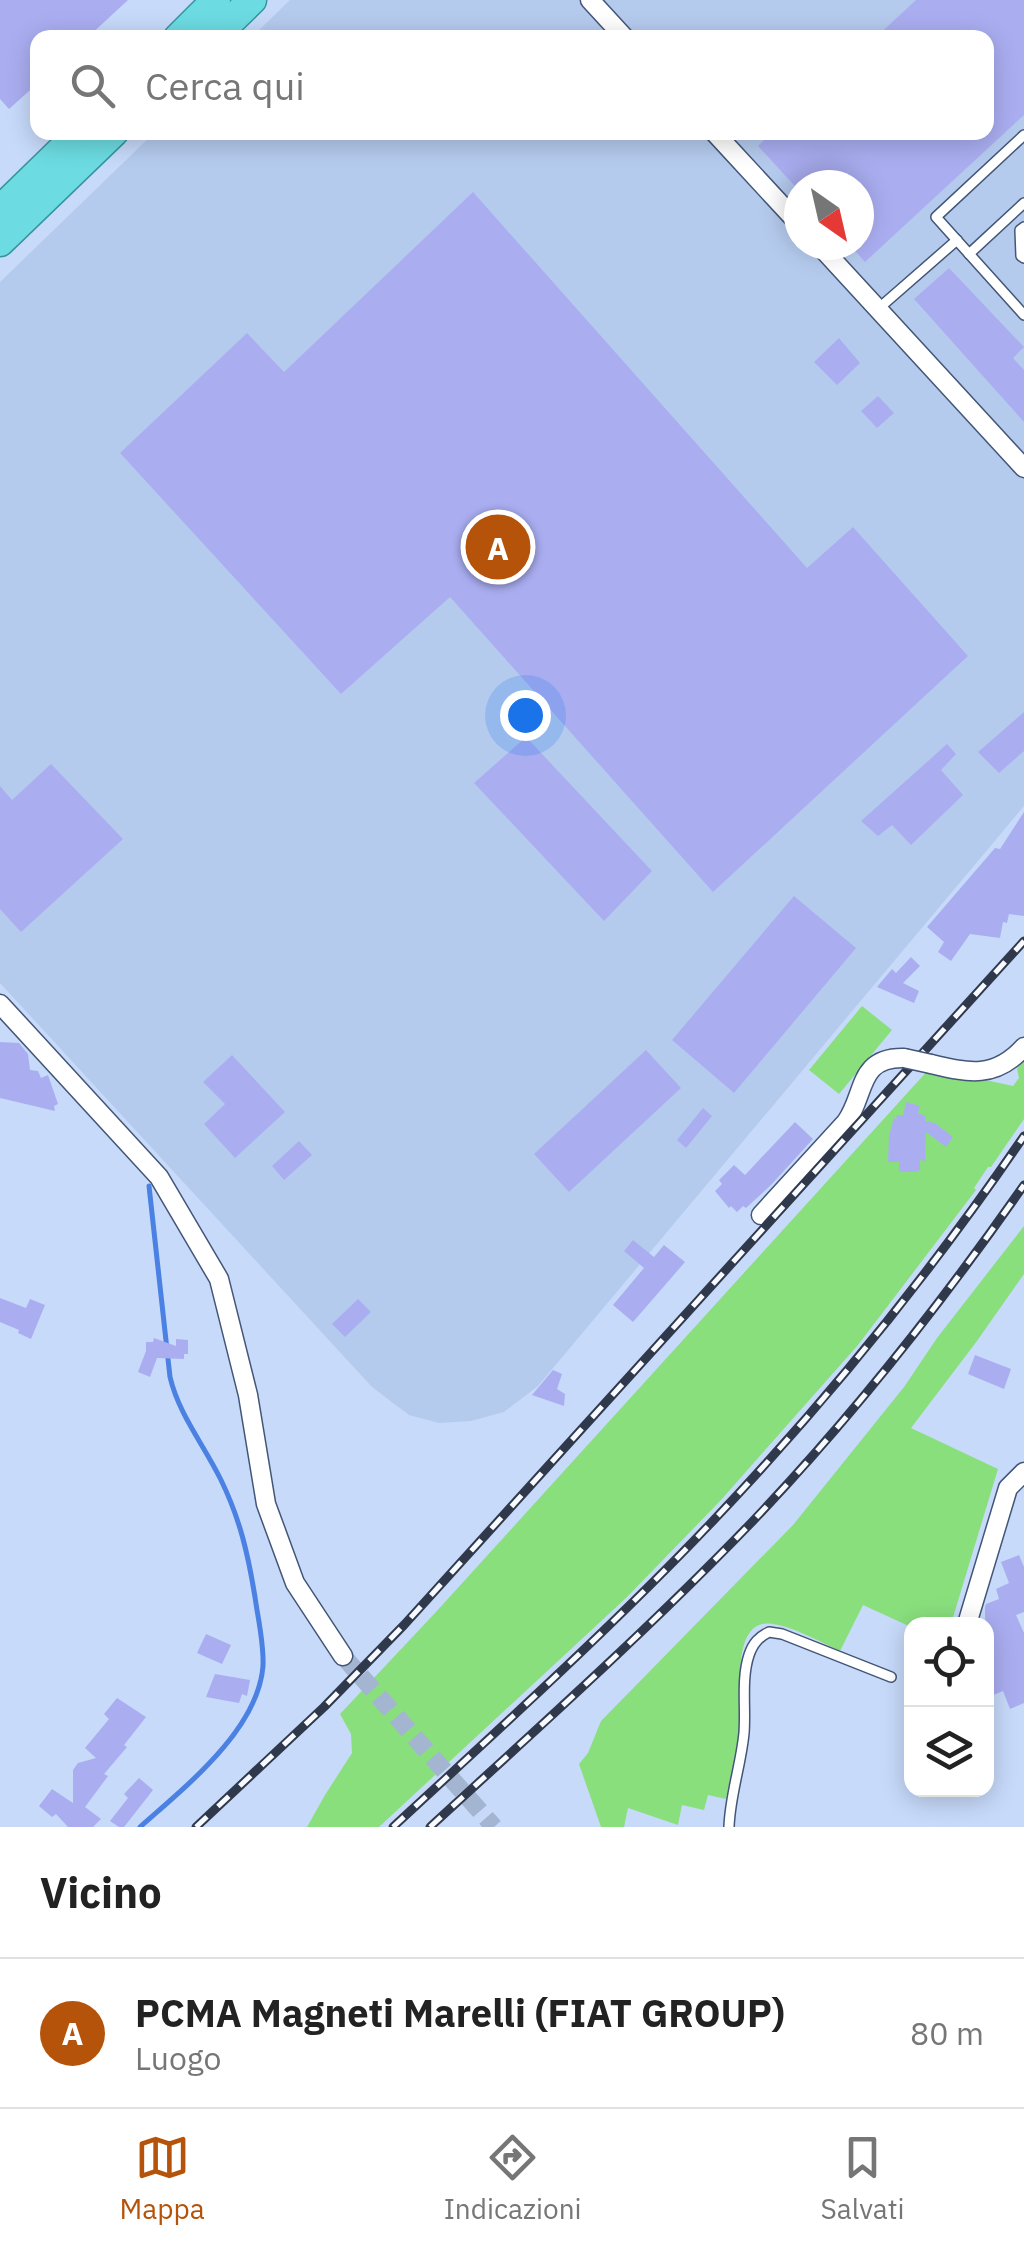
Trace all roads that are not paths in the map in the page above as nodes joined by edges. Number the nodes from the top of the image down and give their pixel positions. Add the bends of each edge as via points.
1 (216, 0) edge
2 (238, 0) edge
3 (252, 0) edge
4 (590, 0) edge
5 (186, 30) edge
6 (207, 30) edge
7 (221, 30) edge
8 (618, 30) edge
9 (1024, 135) edge
10 (72, 140) edge
11 (92, 140) edge
12 (106, 140) edge
13 (721, 140) edge
14 (1024, 203) edge
15 (784, 208) edge
16 (0, 210) edge
17 (1024, 226) edge
18 (0, 230) edge
19 (956, 240) junction
20 (0, 242) edge
21 (969, 254) junction
22 (1024, 258) edge
23 (832, 260) edge
24 (878, 309) junction
25 (1024, 315) edge
26 (1024, 468) edge
27 (0, 1004) edge
28 (1024, 1047) edge
29 (761, 1216) dead end
30 (1024, 1472) edge
31 (969, 1617) edge
32 (343, 1656) tunnel mouth
33 (891, 1678) dead end
34 (730, 1827) edge

1 - 5 highway
2 - 6 street
3 - 7 highway
4 - 8 street
9 - 19 lane via 936,217
10 - 16 highway
11 - 18 street
12 - 20 highway
13 - 15 street
14 - 21 lane
17 - 22 lane
19 - 21 lane
19 - 24 lane
21 - 25 lane
23 - 24 street
24 - 26 street
27 - 32 street via 159,1177 218,1279 248,1395 266,1504 295,1583
28 - 29 street, bridge via 1010,1062 967,1072 904,1058 882,1062 861,1083 846,1122
30 - 31 street via 1008,1488
33 - 34 lane via 782,1634 770,1632 756,1641 747,1664

